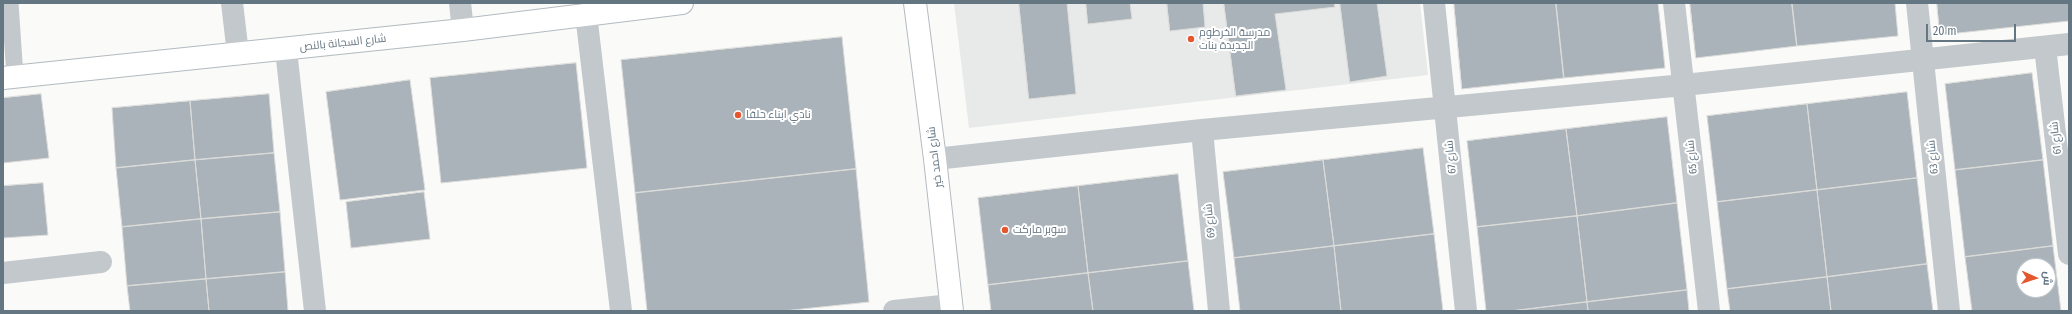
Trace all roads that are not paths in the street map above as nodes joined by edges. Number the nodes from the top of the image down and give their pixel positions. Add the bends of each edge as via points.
1 (10, 3) edge
2 (232, 3) edge
3 (460, 3) edge
4 (682, 3) edge
5 (915, 3) edge
6 (1434, 3) edge
7 (1674, 3) edge
8 (1917, 3) edge
9 (586, 14) junction
10 (463, 30) junction
11 (2069, 44) edge
12 (2045, 47) junction
13 (286, 50) junction
14 (238, 54) junction
15 (1923, 59) junction
16 (9, 78) edge
17 (1684, 85) junction
18 (1446, 106) junction
19 (1202, 130) junction
20 (935, 159) junction
21 (2069, 254) edge
22 (101, 262) dead end
23 (3, 273) edge
24 (951, 308) edge
25 (315, 311) edge
26 (621, 311) edge
27 (894, 311) edge
28 (1219, 311) edge
29 (1466, 311) edge
30 (1709, 311) edge
31 (1949, 311) edge

1 - 16 lane
2 - 14 street
3 - 10 street
4 - 9 street, شارع السجانة بالنص
5 - 20 street, شارع احمد خير
6 - 18 street, شارع 67
7 - 17 street, شارع 65
8 - 15 street, شارع 63
9 - 10 street, شارع السجانة بالنص
9 - 26 street
10 - 13 street, شارع السجانة بالنص
11 - 12 street
12 - 15 street
12 - 21 street, شارع 61
13 - 14 street, شارع السجانة بالنص
13 - 25 street
14 - 16 street, شارع السجانة بالنص
15 - 17 street
15 - 31 street, شارع 63
17 - 18 street
17 - 30 street, شارع 65
18 - 19 street
18 - 29 street, شارع 67
19 - 20 street
19 - 28 street, شارع 69
20 - 24 street, شارع احمد خير
22 - 23 street
24 - 27 street

